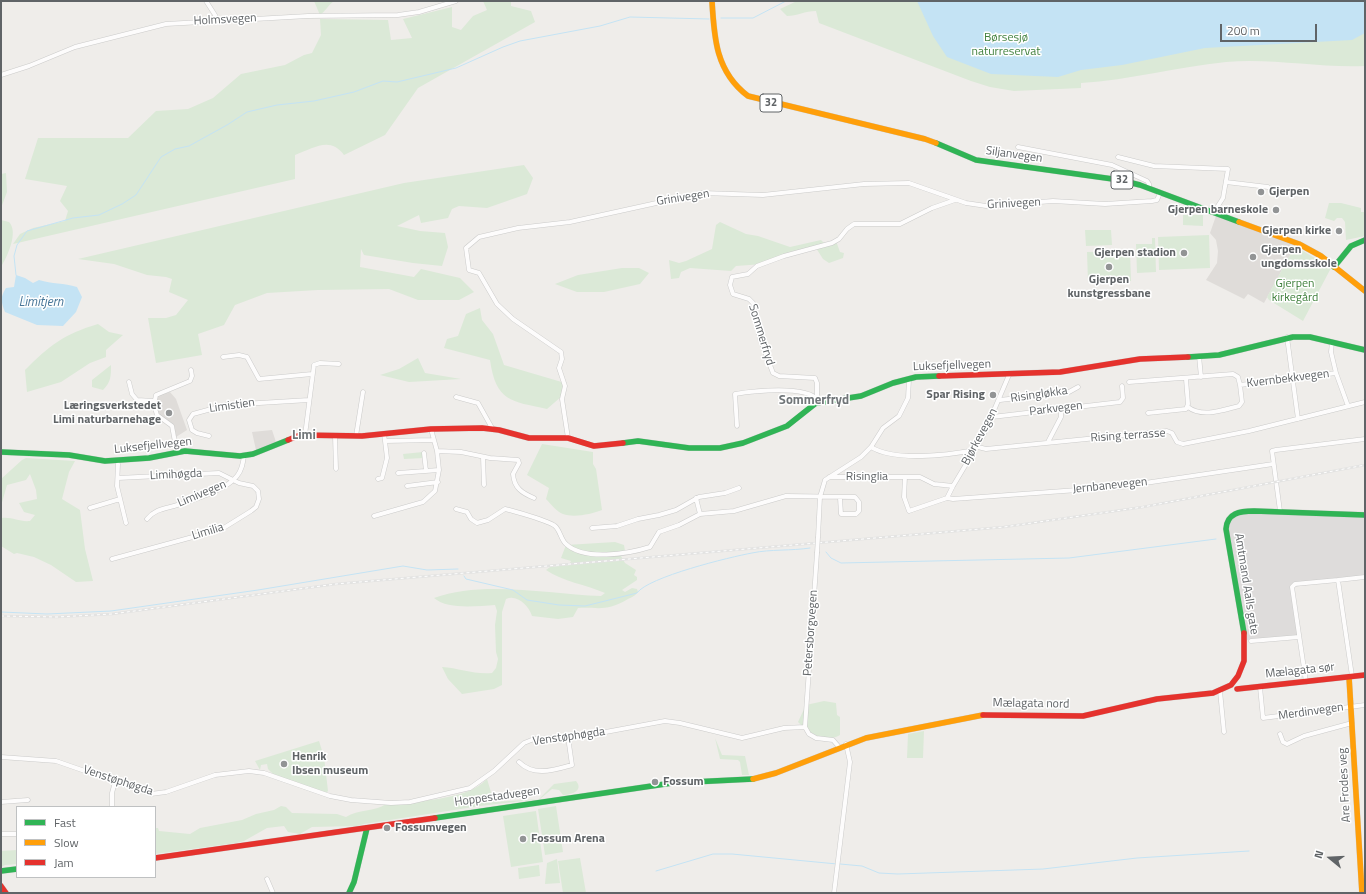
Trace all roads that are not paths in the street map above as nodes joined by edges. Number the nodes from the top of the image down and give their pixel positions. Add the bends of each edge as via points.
1 (206, 1) edge
2 (456, 1) edge
3 (712, 1) edge
4 (216, 20) junction
5 (1, 75) edge
6 (1018, 147) dead end
7 (1118, 157) dead end
8 (1226, 182) junction
9 (1268, 187) dead end
10 (1149, 188) junction
11 (1160, 193) junction
12 (955, 200) junction
13 (1214, 212) junction
14 (1365, 240) edge
15 (1334, 266) junction
16 (1365, 291) edge
17 (1287, 337) junction
18 (1332, 342) junction
19 (1365, 350) edge
20 (1199, 356) junction
21 (223, 357) dead end
22 (339, 364) dead end
23 (190, 370) dead end
24 (1336, 373) junction
25 (312, 374) junction
26 (1009, 375) junction
27 (1202, 377) junction
28 (909, 379) junction
29 (1186, 379) junction
30 (1292, 379) junction
31 (129, 382) dead end
32 (1129, 382) dead end
33 (1240, 385) junction
34 (1122, 386) dead end
35 (1078, 387) dead end
36 (363, 392) dead end
37 (456, 397) dead end
38 (309, 400) junction
39 (818, 400) junction
40 (1000, 400) junction
41 (154, 401) junction
42 (1365, 402) edge
43 (1348, 406) junction
44 (1188, 407) junction
45 (1061, 409) junction
46 (1148, 413) dead end
47 (992, 417) junction
48 (1298, 419) junction
49 (737, 426) dead end
50 (492, 428) junction
51 (431, 429) junction
52 (305, 435) junction
53 (209, 436) dead end
54 (335, 436) junction
55 (356, 436) junction
56 (384, 438) junction
57 (568, 438) junction
58 (1365, 439) edge
59 (434, 440) junction
60 (1048, 442) junction
61 (871, 447) junction
62 (977, 449) junction
63 (437, 451) junction
64 (1, 452) edge
65 (176, 453) junction
66 (424, 454) dead end
67 (244, 456) junction
68 (483, 457) junction
69 (118, 464) dead end
70 (1272, 464) junction
71 (336, 469) dead end
72 (439, 470) junction
73 (399, 471) dead end
74 (426, 471) junction
75 (829, 477) junction
76 (905, 477) junction
77 (118, 478) junction
78 (378, 479) dead end
79 (234, 480) junction
80 (438, 482) junction
81 (484, 485) dead end
82 (407, 486) dead end
83 (953, 486) junction
84 (739, 488) dead end
85 (820, 497) junction
86 (534, 498) dead end
87 (696, 498) junction
88 (840, 498) junction
89 (948, 498) junction
90 (120, 499) junction
91 (90, 508) dead end
92 (456, 509) dead end
93 (1280, 511) junction
94 (700, 514) junction
95 (1365, 515) edge
96 (374, 516) dead end
97 (147, 519) dead end
98 (126, 523) dead end
99 (592, 528) dead end
100 (112, 559) dead end
101 (1365, 577) edge
102 (1338, 580) junction
103 (1299, 637) junction
104 (1251, 641) dead end
105 (1365, 675) edge
106 (1350, 677) junction
107 (1306, 682) junction
108 (1260, 687) junction
109 (1237, 689) dead end
110 (1222, 690) junction
111 (1365, 705) edge
112 (1351, 706) junction
113 (1352, 723) junction
114 (805, 727) junction
115 (1224, 732) dead end
116 (1280, 734) dead end
117 (568, 737) junction
118 (846, 744) junction
119 (839, 747) junction
120 (1, 757) edge
121 (519, 762) dead end
122 (115, 782) junction
123 (28, 800) dead end
124 (1, 802) edge
125 (112, 806) edge
126 (367, 828) junction
127 (1, 834) edge
128 (16, 834) edge
129 (156, 858) edge
130 (16, 869) edge
131 (1, 871) edge
132 (268, 879) dead end
133 (1, 886) edge
134 (6, 893) edge
135 (273, 893) edge
136 (349, 893) edge
137 (834, 893) edge
138 (1362, 893) edge

1 - 4 street
2 - 4 street, Holmsvegen via 419,12 398,15 343,14
3 - 10 main road, Siljanvegen / 32 via 716,41 723,65 734,86 748,96 925,139 976,160 1120,180
4 - 5 street, Holmsvegen via 145,28 75,47
6 - 10 street via 1112,165 1147,181
7 - 8 street via 1154,166 1228,169
8 - 9 street
8 - 13 street via 1223,198
10 - 11 main road, Siljanvegen / 32
11 - 12 street, Grinivegen via 1155,201 1114,204 1064,201 993,206
11 - 13 main road, Siljanvegen / 32
12 - 39 street, Sommerfryd via 900,224 854,224 832,243 757,266 748,274 734,276 730,280 734,294 753,303 760,339 773,373 779,376 815,378
12 - 57 street, Grinivegen via 908,183 864,184 763,195 702,192 570,222 518,228 486,235 473,241 466,248 469,270 479,273 497,304 513,319 561,352 559,368 565,386 562,406
13 - 15 main road, Siljanvegen / 32 via 1299,244
14 - 15 main road via 1351,246
15 - 16 main road, Siljanvegen / 32
17 - 18 main road, Luksefjellvegen via 1303,336
17 - 20 main road, Luksefjellvegen via 1232,352
17 - 30 street
18 - 19 main road, Luksefjellvegen
18 - 24 street via 1331,352
20 - 26 main road, Luksefjellvegen via 1150,358 1066,372
20 - 27 street
21 - 25 street via 247,357 259,379
22 - 25 street via 316,363
23 - 41 street via 190,381 156,395
24 - 30 street, Kvernbekkvegen
24 - 43 street, Kvernbekkvegen
25 - 38 street
26 - 28 main road, Luksefjellvegen via 928,376
26 - 40 street, Bjørkevegen
27 - 29 street
27 - 33 street, Kvernbekkvegen via 1236,375
28 - 39 main road, Luksefjellvegen via 861,396
28 - 61 street via 908,398 902,411 884,428
29 - 32 street
29 - 44 street
30 - 33 street, Kvernbekkvegen
30 - 48 street
31 - 41 street via 132,394 137,400
33 - 44 street via 1242,402 1239,406 1202,413 1194,412
34 - 45 street, Parkvegen via 1120,402
35 - 40 street, Risingløkka via 1070,392
36 - 55 street
37 - 50 street via 478,403
38 - 52 street
38 - 53 street, Limistien via 226,405 193,414 189,420 192,430
39 - 49 street via 804,393 782,391 735,394
39 - 57 main road, Luksefjellvegen via 787,426 726,448 689,448 638,441 598,447
40 - 47 street, Bjørkevegen
41 - 65 street via 157,415 173,428
42 - 43 street, Rising terrasse
43 - 48 street, Rising terrasse
44 - 46 street
45 - 47 street, Parkvegen
45 - 60 street via 1061,417
47 - 62 street, Bjørkevegen
48 - 60 street, Rising terrasse via 1184,444 1179,443 1172,433 1167,431
50 - 51 main road, Luksefjellvegen
50 - 57 main road, Luksefjellvegen via 529,438
51 - 56 main road, Luksefjellvegen
51 - 59 street
52 - 54 main road, Luksefjellvegen
52 - 67 main road, Luksefjellvegen
54 - 55 main road, Luksefjellvegen
54 - 71 street
55 - 56 main road, Luksefjellvegen
56 - 59 street
56 - 78 street via 387,458 382,478
58 - 70 street via 1276,450 1272,453
59 - 63 street
60 - 62 street, Rising terrasse
61 - 62 street, Rising terrasse via 883,453 934,456
61 - 75 street via 861,457
62 - 83 street, Bjørkevegen
63 - 68 street via 461,452
63 - 72 street
64 - 65 main road, Luksefjellvegen via 69,455 105,461
65 - 67 main road, Luksefjellvegen via 195,451
66 - 74 street
67 - 79 street, Limivegen via 241,470
68 - 81 street
68 - 86 street via 518,460 513,474 518,490
69 - 77 street
70 - 89 street, Jernbanevegen via 1133,486
70 - 93 street
72 - 74 street
72 - 80 street
73 - 74 street
75 - 76 street, Risinglia
75 - 85 street, Petersborgvegen via 825,480
76 - 83 street, Risinglia via 920,477 934,484
76 - 89 street, Risinglia via 904,497 909,511
77 - 79 street, Limihøgda via 219,473
77 - 90 street
79 - 97 street, Limivegen via 208,493 157,511
79 - 100 street, Limilia via 253,486 258,491 259,499 256,507 228,527
80 - 82 street
80 - 96 street via 435,491 423,502
83 - 89 street, Bjørkevegen
84 - 87 street
85 - 88 street
85 - 94 street via 786,496 734,511
85 - 114 street, Petersborgvegen, bridge
87 - 94 street
87 - 99 street via 676,510 659,515 617,526
88 - 88 street via 857,498 860,502 859,511 856,514 841,514
90 - 91 street
90 - 98 street
92 - 94 street via 467,512 477,523 488,520 505,509 549,523 556,528 565,544 599,556 650,547 660,532
93 - 95 main road, Amtmand Aalls gate
93 - 110 main road, Amtmand Aalls gate via 1238,512 1230,516 1226,523 1245,649 1241,671 1235,680
101 - 102 street
102 - 103 street via 1293,585
102 - 106 street, Are Frodes veg
103 - 104 street, Amtmand Aalls gate
103 - 107 street
105 - 106 main road, Mælagata sør
106 - 107 main road, Mælagata sør
106 - 112 main road, Are Frodes veg
107 - 108 main road, Mælagata sør
108 - 109 main road, Mælagata sør
108 - 112 street, Merdinvegen via 1263,718
110 - 115 street
110 - 118 main road, Mælagata nord via 1157,699 1083,716 976,715
111 - 112 street, Merdinvegen
112 - 113 main road, Are Frodes veg
113 - 116 street via 1304,736 1287,744 1283,742
113 - 138 main road, Are Frodes veg
114 - 117 street, Venstøphøgda via 775,730 742,738 665,721
114 - 119 street via 812,736 833,740
117 - 121 street via 572,765 541,772 527,768
117 - 122 street, Venstøphøgda via 541,738 524,743 494,771 470,788 404,803 350,800 330,796 256,771 216,774 155,794
118 - 119 main road, Mælagata nord
118 - 137 street via 850,762
119 - 126 main road, Hoppestadvegen via 776,773 753,779 681,782
120 - 122 street, Venstøphøgda via 56,761
122 - 125 street
123 - 124 street
126 - 129 main road, Hoppestadvegen
126 - 136 main road
127 - 128 street
130 - 131 main road
132 - 135 street
133 - 134 main road

